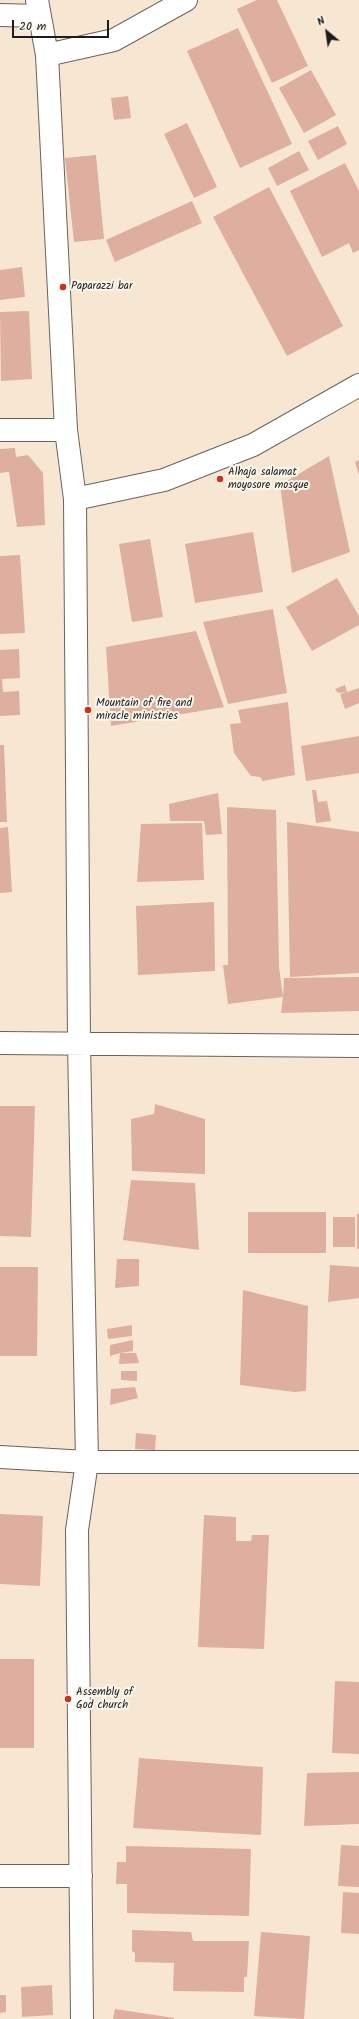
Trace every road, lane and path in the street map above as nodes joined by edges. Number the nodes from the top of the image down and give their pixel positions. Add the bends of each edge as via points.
1 (186, 0) edge
2 (38, 8) edge
3 (0, 15) edge
4 (47, 55) junction
5 (359, 385) edge
6 (0, 430) edge
7 (66, 430) junction
8 (76, 499) junction
9 (0, 1042) edge
10 (78, 1044) junction
11 (359, 1046) edge
12 (0, 1457) edge
13 (87, 1462) junction
14 (359, 1462) edge
15 (0, 1876) edge
16 (81, 1876) junction
17 (82, 2019) edge

1 - 4 street via 114,40
2 - 3 street
2 - 4 street
4 - 7 street
5 - 8 street via 253,445 164,480
6 - 7 street
7 - 8 street
8 - 10 street
9 - 10 street
10 - 11 street
10 - 13 street
12 - 13 street
13 - 14 street
13 - 16 street via 77,1530
15 - 16 street
16 - 17 street

